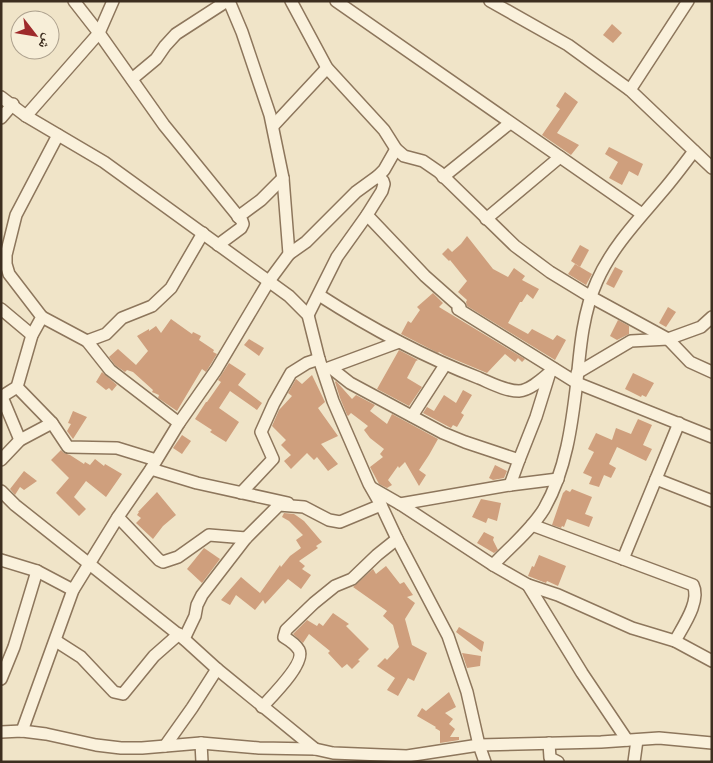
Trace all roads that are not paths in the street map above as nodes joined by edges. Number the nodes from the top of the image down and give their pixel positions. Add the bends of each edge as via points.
1 (74, 1) edge
2 (113, 1) edge
3 (228, 1) edge
4 (336, 1) edge
5 (490, 1) edge
6 (688, 1) edge
7 (294, 2) edge
8 (99, 33) junction
9 (327, 68) junction
10 (132, 79) junction
11 (630, 90) junction
12 (1, 97) edge
13 (13, 104) junction
14 (26, 116) junction
15 (1, 118) edge
16 (510, 123) junction
17 (272, 126) junction
18 (58, 135) junction
19 (396, 149) junction
20 (694, 151) junction
21 (560, 157) junction
22 (712, 168) edge
23 (378, 176) junction
24 (443, 177) junction
25 (283, 178) junction
26 (642, 214) junction
27 (367, 215) junction
28 (238, 218) junction
29 (486, 220) junction
30 (202, 234) junction
31 (218, 245) junction
32 (289, 254) junction
33 (269, 281) junction
34 (319, 295) junction
35 (591, 297) junction
36 (1, 309) edge
37 (308, 315) junction
38 (42, 317) junction
39 (712, 317) edge
40 (32, 334) junction
41 (668, 339) junction
42 (87, 341) junction
43 (399, 342) junction
44 (325, 366) junction
45 (446, 366) junction
46 (552, 370) junction
47 (712, 372) edge
48 (577, 378) junction
49 (17, 387) junction
50 (2, 397) edge
51 (412, 416) junction
52 (52, 423) junction
53 (179, 423) junction
54 (679, 423) junction
55 (712, 437) edge
56 (20, 440) junction
57 (1, 460) edge
58 (519, 460) junction
59 (154, 465) junction
60 (558, 478) junction
61 (656, 479) junction
62 (510, 485) junction
63 (371, 488) junction
64 (1, 491) edge
65 (241, 493) junction
66 (712, 501) edge
67 (381, 504) junction
68 (400, 504) junction
69 (304, 506) junction
70 (118, 517) junction
71 (532, 525) junction
72 (246, 538) junction
73 (397, 540) junction
74 (623, 559) junction
75 (1, 560) edge
76 (90, 564) junction
77 (493, 565) junction
78 (36, 571) junction
79 (528, 585) junction
80 (73, 590) junction
81 (181, 636) junction
82 (56, 641) junction
83 (675, 641) junction
84 (712, 661) edge
85 (5, 664) edge
86 (217, 669) junction
87 (1, 679) edge
88 (262, 707) junction
89 (22, 731) junction
90 (1, 732) edge
91 (632, 740) junction
92 (201, 743) junction
93 (550, 743) junction
94 (712, 743) edge
95 (479, 745) junction
96 (165, 746) junction
97 (314, 749) junction
98 (336, 757) edge
99 (407, 759) edge
100 (202, 762) edge
101 (486, 762) edge
102 (558, 762) edge
103 (634, 762) edge

1 - 8 street
2 - 8 street
3 - 10 street via 176,34 156,59
3 - 17 street via 242,32
4 - 16 street
5 - 11 street via 568,46
6 - 11 street
7 - 9 street
8 - 10 street
8 - 14 street
9 - 17 street
9 - 19 street via 384,130
10 - 28 street
11 - 20 street
12 - 13 street
13 - 14 street
13 - 15 street
14 - 18 street
16 - 21 street
16 - 24 street
17 - 25 street
18 - 30 street via 104,162
18 - 38 street via 16,215 6,255 9,274
19 - 23 street
19 - 24 street via 404,156 423,161
20 - 22 street
20 - 26 street
21 - 26 street
21 - 29 street
23 - 27 street via 384,184
23 - 32 street
24 - 29 street
25 - 28 street
25 - 32 street
26 - 35 street via 610,257
27 - 34 street via 337,257
27 - 46 street via 425,276 460,307 458,309
28 - 31 street via 243,224 241,228
29 - 35 street via 550,272
30 - 31 street
30 - 42 street via 171,288 152,306 122,318 106,334
31 - 33 street
32 - 33 street
33 - 37 street
33 - 53 street via 216,370
34 - 37 street
34 - 43 street
35 - 41 street
35 - 48 street via 581,339
36 - 40 street
37 - 44 street
38 - 40 street
38 - 42 street
39 - 41 street via 701,327
40 - 49 street
41 - 47 street via 690,362
41 - 48 street via 630,341
42 - 53 street via 110,370
43 - 44 street
43 - 45 street
44 - 51 street
44 - 63 street via 333,400
44 - 65 street via 307,363 291,373 261,432 273,459
45 - 46 street via 502,388 519,391
45 - 51 street
46 - 48 street
46 - 58 street
48 - 54 street
48 - 60 street via 566,452
49 - 50 street
49 - 52 street
50 - 56 street
51 - 58 street via 443,433
52 - 56 street
52 - 59 street via 68,447 117,448
53 - 59 street
54 - 55 street
54 - 61 street
56 - 57 street
58 - 62 street
59 - 65 street via 198,483
59 - 70 street
60 - 62 street
60 - 71 street via 544,509
61 - 66 street
61 - 74 street
62 - 68 street
63 - 67 street
63 - 68 street
64 - 76 street
65 - 69 street
67 - 69 street via 340,522 329,520
67 - 73 street
68 - 77 street
69 - 72 street via 279,505
70 - 72 street via 163,562 178,557 209,535
70 - 76 street
71 - 74 street
71 - 77 street
72 - 81 street via 202,595 195,616
73 - 88 street via 352,578 335,586 314,603 286,630 284,637 299,650 297,667
73 - 95 street via 448,636 467,692
74 - 83 street via 693,585 695,600
75 - 78 street
76 - 80 street
76 - 81 street
77 - 79 street
78 - 80 street
78 - 85 street
79 - 83 street via 632,628
79 - 91 street via 582,673
80 - 82 street
81 - 82 street via 154,656 123,694 114,692 81,657
81 - 86 street
82 - 89 street
83 - 84 street
85 - 87 street
86 - 88 street
86 - 96 street
88 - 97 street
89 - 90 street
89 - 96 street via 121,748
91 - 93 street
91 - 94 street via 659,738
91 - 103 street
92 - 96 street
92 - 97 street
92 - 100 street
93 - 95 street
93 - 102 street via 549,756
95 - 99 street
95 - 101 street
97 - 98 street
98 - 99 street

